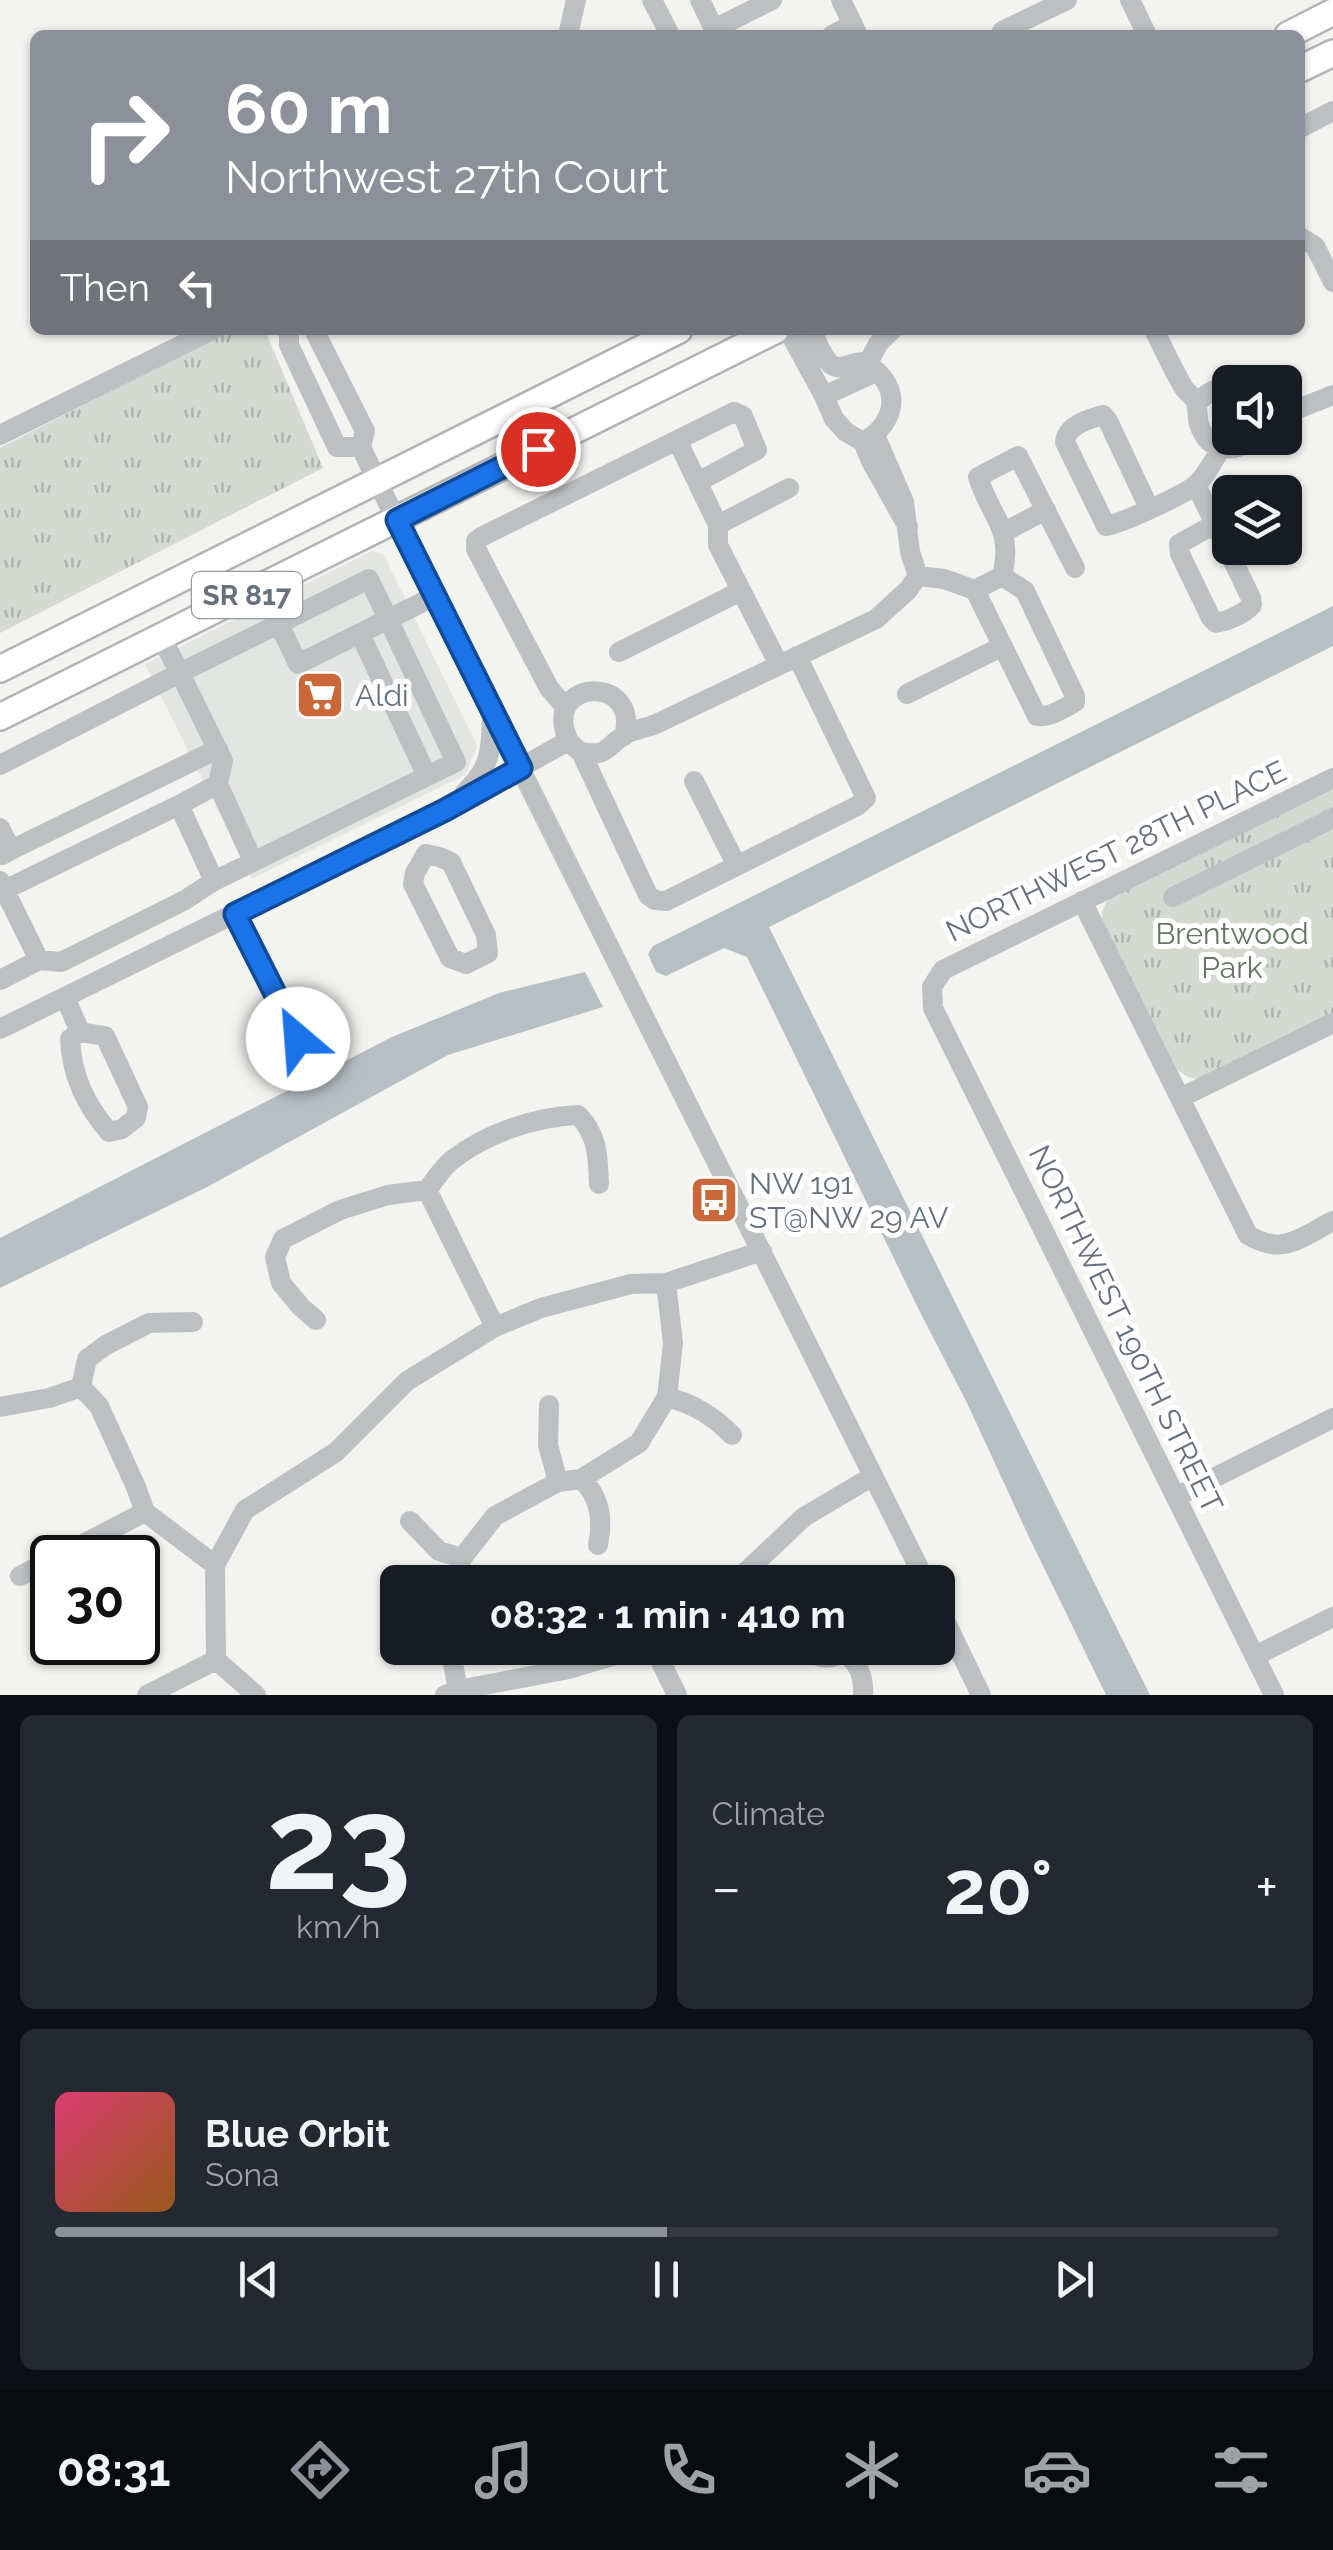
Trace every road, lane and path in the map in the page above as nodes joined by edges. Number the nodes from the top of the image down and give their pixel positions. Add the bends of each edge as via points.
1 (576, 0) edge
2 (700, 0) edge
3 (772, 0) edge
4 (841, 0) edge
5 (1067, 0) edge
6 (1130, 0) edge
7 (659, 2) edge
8 (1333, 12) edge
9 (569, 30) edge
10 (668, 30) edge
11 (856, 30) edge
12 (1004, 30) edge
13 (1145, 30) edge
14 (1298, 30) edge
15 (1333, 53) edge
16 (1305, 67) edge
17 (1333, 112) edge
18 (1305, 126) edge
19 (1305, 240) edge
20 (1333, 282) edge
21 (202, 335) edge
22 (290, 335) edge
23 (317, 335) edge
24 (670, 335) edge
25 (766, 335) edge
26 (791, 335) edge
27 (814, 335) edge
28 (887, 335) edge
29 (1157, 335) edge
30 (872, 368) junction
31 (1212, 391) edge
32 (1333, 395) edge
33 (824, 396) junction
34 (1197, 403) junction
35 (1302, 407) edge
36 (0, 435) edge
37 (869, 438) junction
38 (677, 440) junction
39 (1212, 442) edge
40 (361, 447) junction
41 (1218, 455) edge
42 (377, 482) junction
43 (698, 482) junction
44 (1196, 485) junction
45 (789, 488) dead end
46 (1149, 508) junction
47 (1046, 510) junction
48 (1212, 518) edge
49 (397, 520) junction
50 (1215, 524) joint
51 (718, 525) junction
52 (1004, 532) junction
53 (1075, 568) dead end
54 (918, 576) junction
55 (1002, 576) junction
56 (975, 590) junction
57 (741, 591) junction
58 (435, 596) junction
59 (388, 620) junction
60 (280, 624) junction
61 (360, 634) junction
62 (161, 637) junction
63 (1002, 646) junction
64 (618, 652) dead end
65 (788, 661) junction
66 (0, 669) edge
67 (180, 673) junction
68 (906, 694) dead end
69 (492, 708) junction
70 (566, 708) junction
71 (0, 717) edge
72 (624, 736) junction
73 (574, 746) junction
74 (218, 750) junction
75 (0, 765) edge
76 (521, 768) junction
77 (427, 776) junction
78 (1333, 778) edge
79 (694, 780) dead end
80 (218, 784) junction
81 (179, 805) junction
82 (445, 810) junction
83 (1250, 818) junction
84 (1333, 818) edge
85 (413, 826) junction
86 (0, 828) edge
87 (1268, 850) junction
88 (6, 853) edge
89 (426, 854) junction
90 (253, 860) junction
91 (737, 866) junction
92 (214, 881) junction
93 (2, 887) edge
94 (1173, 897) dead end
95 (1082, 901) junction
96 (235, 914) junction
97 (39, 960) junction
98 (0, 980) edge
99 (932, 987) joint
100 (66, 997) junction
101 (1333, 1022) edge
102 (0, 1029) edge
103 (80, 1032) junction
104 (298, 1039) dead end
105 (1180, 1098) junction
106 (600, 1184) dead end
107 (426, 1190) junction
108 (1333, 1221) edge
109 (762, 1251) junction
110 (666, 1283) junction
111 (316, 1320) dead end
112 (193, 1322) dead end
113 (495, 1327) junction
114 (81, 1386) junction
115 (667, 1397) junction
116 (548, 1405) dead end
117 (0, 1407) edge
118 (1333, 1418) edge
119 (732, 1436) dead end
120 (873, 1476) junction
121 (581, 1479) junction
122 (558, 1482) junction
123 (1176, 1497) junction
124 (144, 1512) junction
125 (410, 1522) dead end
126 (99, 1535) edge
127 (598, 1545) dead end
128 (462, 1558) junction
129 (460, 1565) edge
130 (753, 1565) edge
131 (918, 1565) edge
132 (215, 1566) junction
133 (30, 1571) edge
134 (20, 1576) dead end
135 (1333, 1617) edge
136 (955, 1641) edge
137 (1255, 1656) junction
138 (216, 1660) junction
139 (451, 1665) edge
140 (582, 1665) edge
141 (663, 1665) edge
142 (858, 1665) edge
143 (452, 1693) edge
144 (147, 1695) edge
145 (256, 1695) edge
146 (678, 1695) edge
147 (862, 1695) edge
148 (981, 1695) edge
149 (1274, 1695) edge

1 - 9 street
2 - 3 street via 714,29
4 - 11 street
5 - 12 street
6 - 13 street
7 - 10 street
8 - 14 main road
15 - 16 main road
17 - 18 street
19 - 20 street via 1316,246
21 - 36 street
22 - 40 street via 338,447
23 - 40 street via 365,430
24 - 42 main road, SR 817
25 - 49 main road, SR 817
26 - 33 street
27 - 30 street via 834,366 858,361
28 - 30 street
29 - 34 street
30 - 33 street
30 - 37 street via 892,398 888,419
31 - 34 street
32 - 35 street
33 - 37 street via 846,432
34 - 39 street via 1201,429
37 - 54 street via 871,462 908,527
38 - 43 street
38 - 43 street via 734,412 743,416 757,450
38 - 70 street via 476,541 549,688
40 - 42 street
41 - 44 street
42 - 49 street
42 - 66 main road, SR 817
43 - 51 street
44 - 46 street
44 - 48 street
45 - 51 street
46 - 46 street via 1106,526 1065,442 1073,426 1104,415
47 - 52 street
47 - 52 street via 1022,461 1012,458 978,477
47 - 53 street
49 - 58 street
49 - 62 main road, SR 817
50 - 50 street via 1252,605 1224,622 1211,618 1178,544
51 - 57 street via 718,545
52 - 55 street
54 - 56 street
54 - 65 street via 876,619
55 - 56 street
55 - 63 street via 1025,591 1075,702 1037,716
56 - 63 street
57 - 64 street
57 - 65 street
58 - 59 street
58 - 69 street
59 - 60 street via 369,580
59 - 61 street
59 - 77 street via 456,762
60 - 61 street via 298,664
60 - 67 street
61 - 77 street
62 - 67 street
62 - 71 main road, SR 817
63 - 68 street
65 - 72 street
65 - 91 street via 866,798
67 - 74 street
67 - 75 street
69 - 76 street
69 - 82 street via 486,767
70 - 72 street via 589,690 610,694 624,710
70 - 73 street via 563,719
72 - 73 street via 599,753
73 - 76 street
73 - 91 street via 648,895 666,902
74 - 80 street
74 - 88 street
76 - 82 street
76 - 109 street
77 - 90 street
78 - 83 street, NORTHWEST 28TH PLACE
79 - 91 street
80 - 81 street
80 - 90 street
81 - 92 street
81 - 93 street
82 - 85 street
83 - 87 street
83 - 95 street, NORTHWEST 28TH PLACE
84 - 87 street
85 - 89 street
85 - 96 street
86 - 88 street
87 - 94 street
89 - 89 street via 412,884 450,958 466,964 488,953 486,935 451,862
90 - 92 street
92 - 97 street via 61,962
93 - 97 street
95 - 99 street, NORTHWEST 28TH PLACE via 943,970
95 - 105 street
96 - 100 street
96 - 104 street
97 - 98 street
99 - 123 street, NORTHWEST 190TH STREET via 933,1008
100 - 102 street
100 - 103 street
101 - 105 street
103 - 103 street via 105,1036 138,1106 136,1118 122,1129 110,1132 91,1111 72,1064 70,1039
105 - 108 street via 1248,1235 1265,1246 1286,1245
106 - 107 street via 598,1147 578,1115 552,1116 479,1142 449,1162
107 - 111 street via 340,1210 284,1238 275,1257 281,1283
107 - 113 street
109 - 110 street
109 - 120 street
110 - 113 street via 631,1284
110 - 115 street via 673,1343
112 - 114 street via 149,1323 106,1345 87,1359
113 - 132 street via 407,1381 336,1452 245,1510
114 - 117 street
114 - 124 street via 99,1406
115 - 119 street via 714,1417
115 - 121 street via 639,1443
116 - 122 street via 548,1445
118 - 123 street
120 - 130 street via 804,1518
120 - 131 street
121 - 122 street
121 - 127 street via 600,1509
122 - 128 street via 495,1516
123 - 137 street, NORTHWEST 190TH STREET
124 - 126 street
124 - 132 street
125 - 128 street via 438,1551
128 - 129 street
132 - 138 street
133 - 134 street
135 - 137 street
136 - 148 street
137 - 149 street, NORTHWEST 190TH STREET
138 - 144 street
138 - 145 street
139 - 143 street
140 - 143 street
141 - 146 street
142 - 147 street

